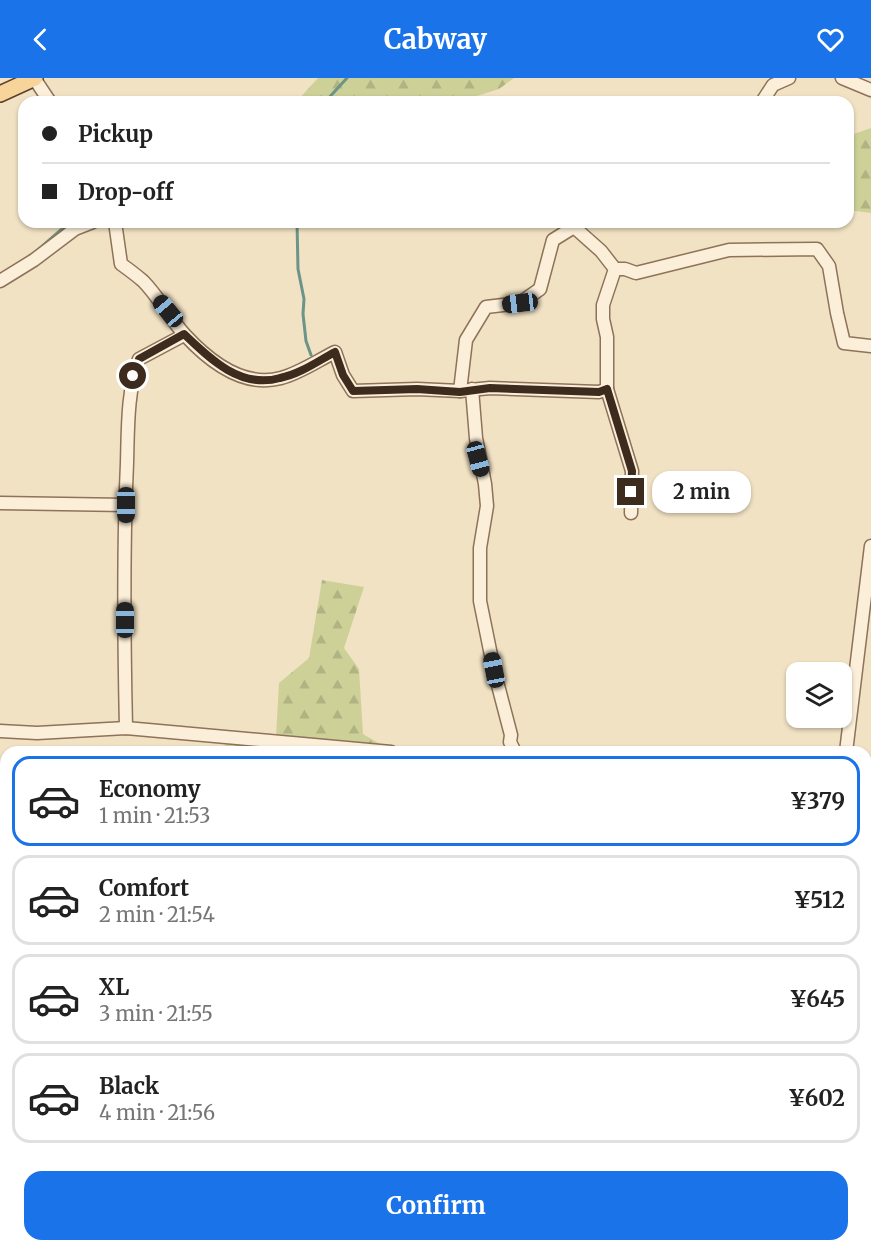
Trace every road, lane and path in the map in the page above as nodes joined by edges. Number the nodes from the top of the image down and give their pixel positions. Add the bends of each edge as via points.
1 (34, 78) edge
2 (789, 78) edge
3 (842, 78) edge
4 (871, 90) edge
5 (0, 94) edge
6 (46, 96) edge
7 (766, 96) edge
8 (78, 228) edge
9 (116, 228) edge
10 (569, 228) edge
11 (578, 228) edge
12 (615, 269) junction
13 (0, 281) edge
14 (184, 334) junction
15 (871, 346) edge
16 (607, 389) junction
17 (466, 390) junction
18 (0, 503) edge
19 (126, 505) junction
20 (631, 513) dead end
21 (871, 546) edge
22 (126, 728) junction
23 (0, 731) edge
24 (325, 746) edge
25 (512, 746) edge
26 (847, 746) edge

1 - 5 main road
1 - 6 street
2 - 7 street via 773,85
3 - 4 street
8 - 13 street
9 - 14 street via 121,264 142,281
10 - 17 street via 553,240 540,289 520,303 486,307 466,340
11 - 12 street
12 - 15 street via 636,273 729,250 817,249 829,266 844,343
12 - 16 street via 603,305
14 - 17 street via 228,372 262,381 299,371 335,352 353,391
14 - 19 street via 139,359 133,376
16 - 17 street
16 - 20 street via 632,471
17 - 25 street via 487,506 480,548 480,601
18 - 19 street
19 - 22 street
21 - 26 street
22 - 23 street
22 - 24 street

